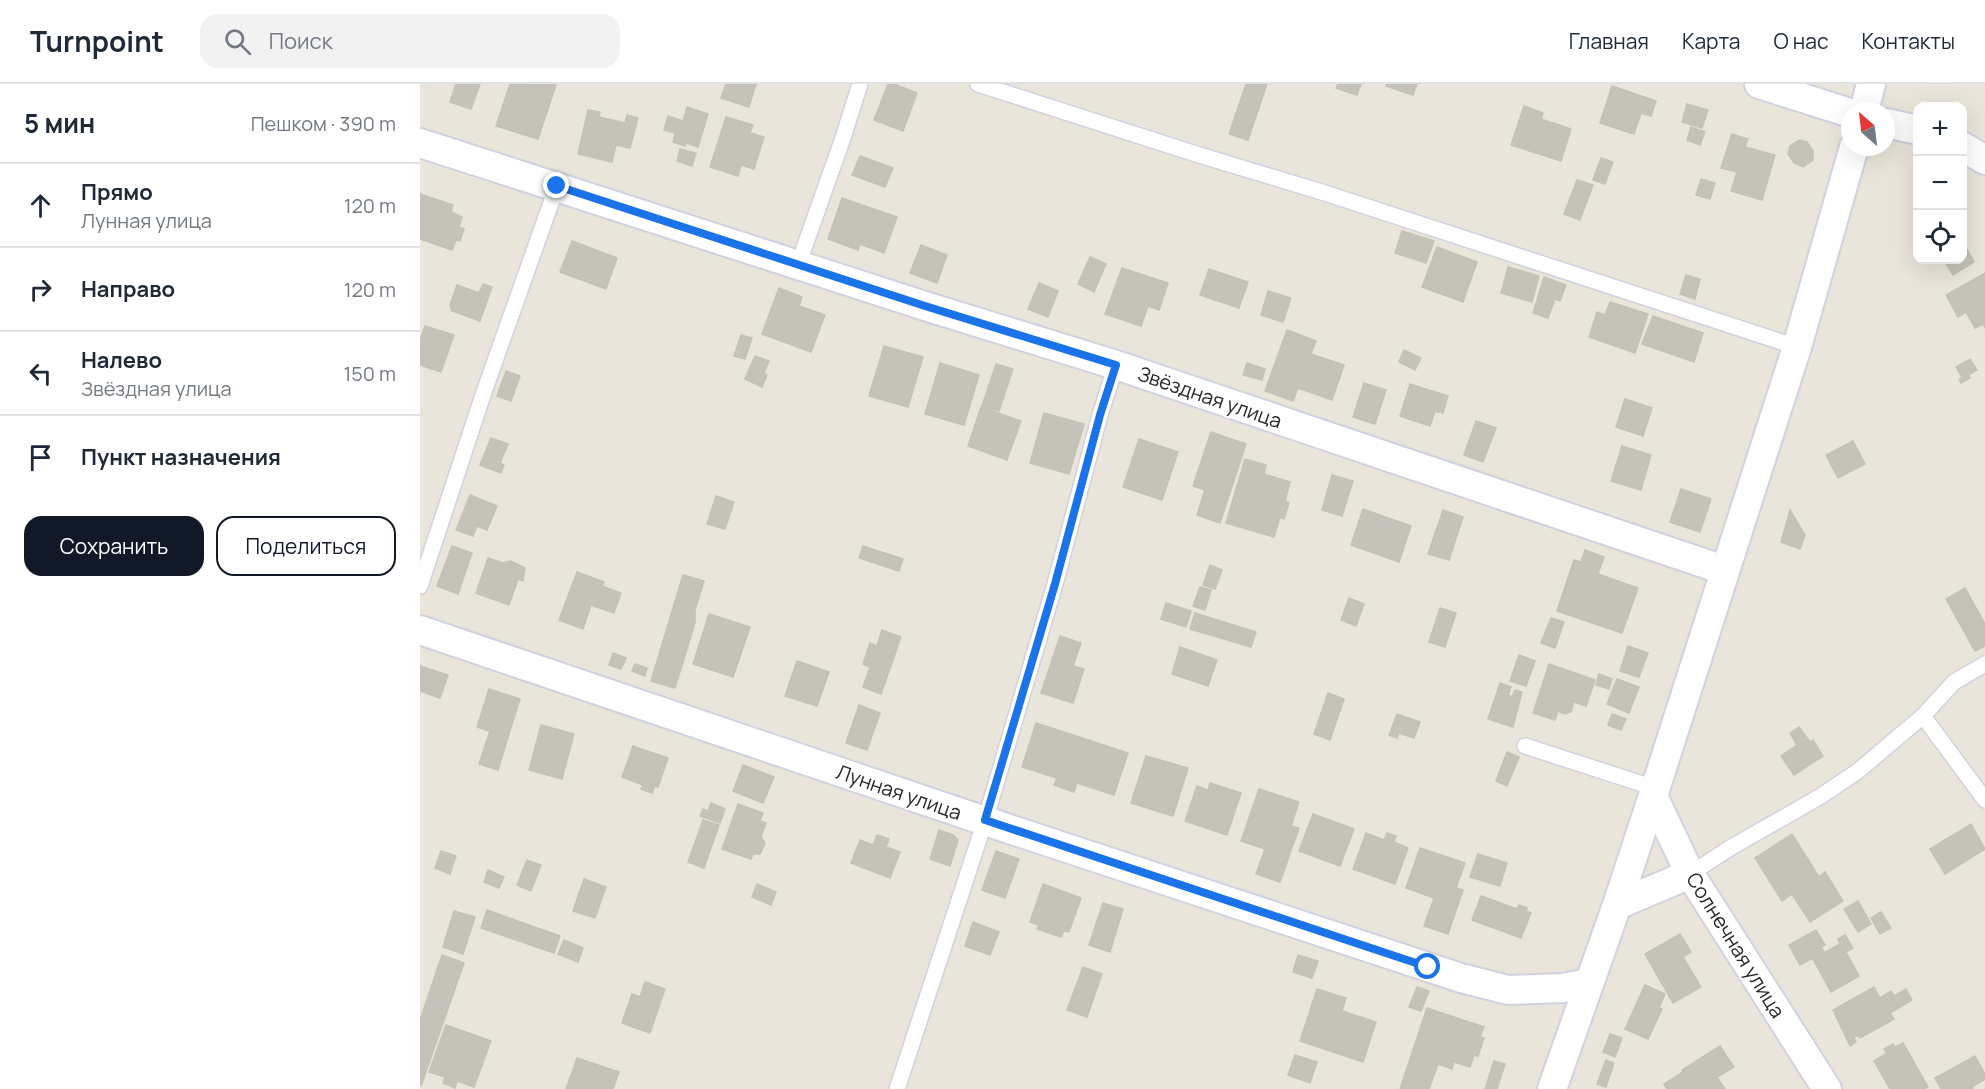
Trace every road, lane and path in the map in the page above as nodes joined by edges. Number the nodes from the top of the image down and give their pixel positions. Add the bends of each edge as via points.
1 (860, 84) edge
2 (978, 84) edge
3 (1759, 84) edge
4 (1871, 84) edge
5 (1866, 102) edge
6 (1841, 110) edge
7 (1895, 125) edge
8 (1913, 129) edge
9 (420, 143) edge
10 (1967, 149) edge
11 (1851, 156) edge
12 (1985, 160) edge
13 (557, 186) junction
14 (798, 265) junction
15 (1797, 347) junction
16 (1116, 365) junction
17 (1724, 570) junction
18 (420, 586) edge
19 (420, 630) edge
20 (1985, 664) edge
21 (1923, 716) junction
22 (1525, 746) dead end
23 (1654, 792) junction
24 (1985, 800) edge
25 (985, 820) junction
26 (1690, 874) junction
27 (1617, 904) junction
28 (1589, 982) junction
29 (897, 1089) edge
30 (1552, 1089) edge
31 (1827, 1089) edge

1 - 14 lane
2 - 15 lane
3 - 6 street
4 - 5 street
7 - 8 street
9 - 13 street, Звёздная улица
10 - 12 street
11 - 15 street
13 - 14 street, Звёздная улица
13 - 18 lane
14 - 16 street, Звёздная улица
15 - 17 street
16 - 17 street, Звёздная улица
16 - 25 lane
17 - 23 street
19 - 25 street, Лунная улица
20 - 21 lane via 1954,682
21 - 24 lane
21 - 26 lane via 1842,782
22 - 23 lane
23 - 26 street, Солнечная улица
23 - 27 street
25 - 28 street, Лунная улица via 1490,986 1508,990 1563,988
25 - 29 lane
26 - 27 street
26 - 31 street, Солнечная улица
27 - 28 street
28 - 30 street

